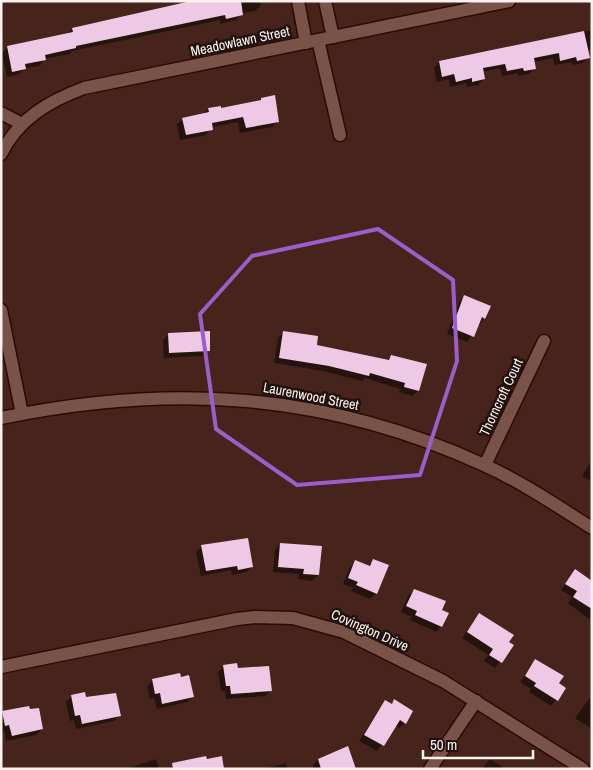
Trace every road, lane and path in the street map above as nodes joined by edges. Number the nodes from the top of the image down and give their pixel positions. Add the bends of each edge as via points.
1 (298, 1) edge
2 (326, 1) edge
3 (509, 1) edge
4 (333, 37) junction
5 (312, 41) junction
6 (1, 113) edge
7 (22, 124) junction
8 (340, 135) dead end
9 (1, 154) edge
10 (1, 310) edge
11 (544, 341) dead end
12 (22, 414) junction
13 (1, 418) edge
14 (485, 466) junction
15 (592, 528) edge
16 (1, 668) edge
17 (476, 701) junction
18 (430, 769) edge
19 (583, 769) edge

1 - 5 street
2 - 4 street
3 - 4 street, Meadowlawn Street
4 - 5 street, Meadowlawn Street
5 - 7 street, Meadowlawn Street via 84,88 61,96
5 - 8 street
6 - 7 street
7 - 9 street, Meadowlawn Street
10 - 12 street
11 - 14 street, Thorncroft Court
12 - 13 street, Laurenwood Street
12 - 14 street, Laurenwood Street via 137,398 260,401 312,409 372,424
14 - 15 street, Laurenwood Street
16 - 17 street, Covington Drive via 237,619 276,617 311,622 344,632
17 - 18 street
17 - 19 street, Covington Drive

